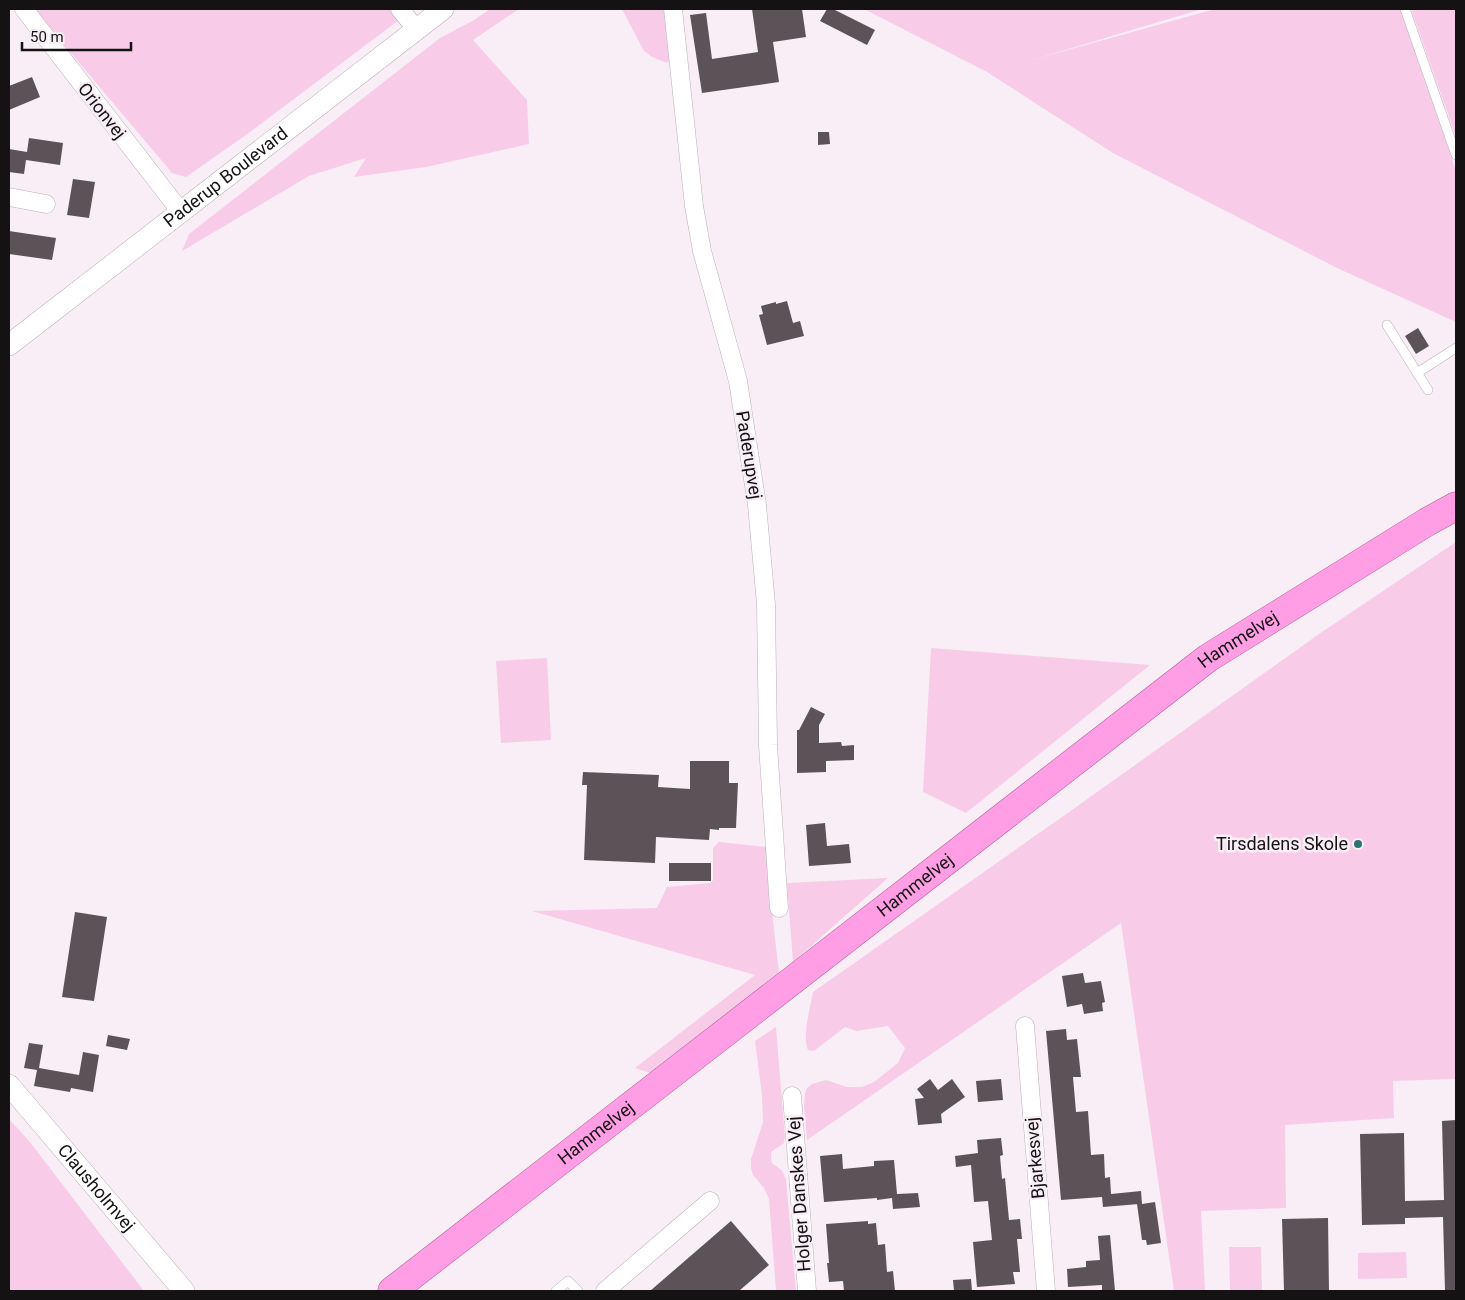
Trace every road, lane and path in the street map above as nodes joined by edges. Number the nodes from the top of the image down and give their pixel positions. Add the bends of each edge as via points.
1 (24, 9) edge
2 (400, 9) edge
3 (443, 9) edge
4 (673, 9) edge
5 (1405, 9) edge
6 (416, 29) junction
7 (1456, 155) edge
8 (9, 197) edge
9 (46, 204) dead end
10 (181, 212) junction
11 (1387, 325) dead end
12 (9, 345) edge
13 (1456, 348) edge
14 (1417, 373) junction
15 (1428, 390) dead end
16 (1456, 506) edge
17 (779, 908) dead end
18 (1025, 1026) dead end
19 (9, 1085) edge
20 (792, 1096) dead end
21 (710, 1201) dead end
22 (184, 1291) edge
23 (392, 1291) edge
24 (556, 1291) edge
25 (578, 1291) edge
26 (605, 1291) edge
27 (807, 1291) edge
28 (1046, 1291) edge

1 - 10 street, Orionvej
2 - 6 street
3 - 6 street, Paderup Boulevard
4 - 17 street, Paderupvej via 694,206 702,252 738,381 757,504 766,604 768,745
5 - 7 lane
6 - 10 street, Paderup Boulevard
8 - 9 street
10 - 12 street, Paderup Boulevard
11 - 14 lane
13 - 14 lane
14 - 15 lane
16 - 23 highway, Hammelvej via 1208,658
18 - 28 street, Bjarkesvej
19 - 22 street, Clausholmvej
20 - 27 street, Holger Danskes Vej
21 - 26 street
24 - 25 lane via 568,1281

